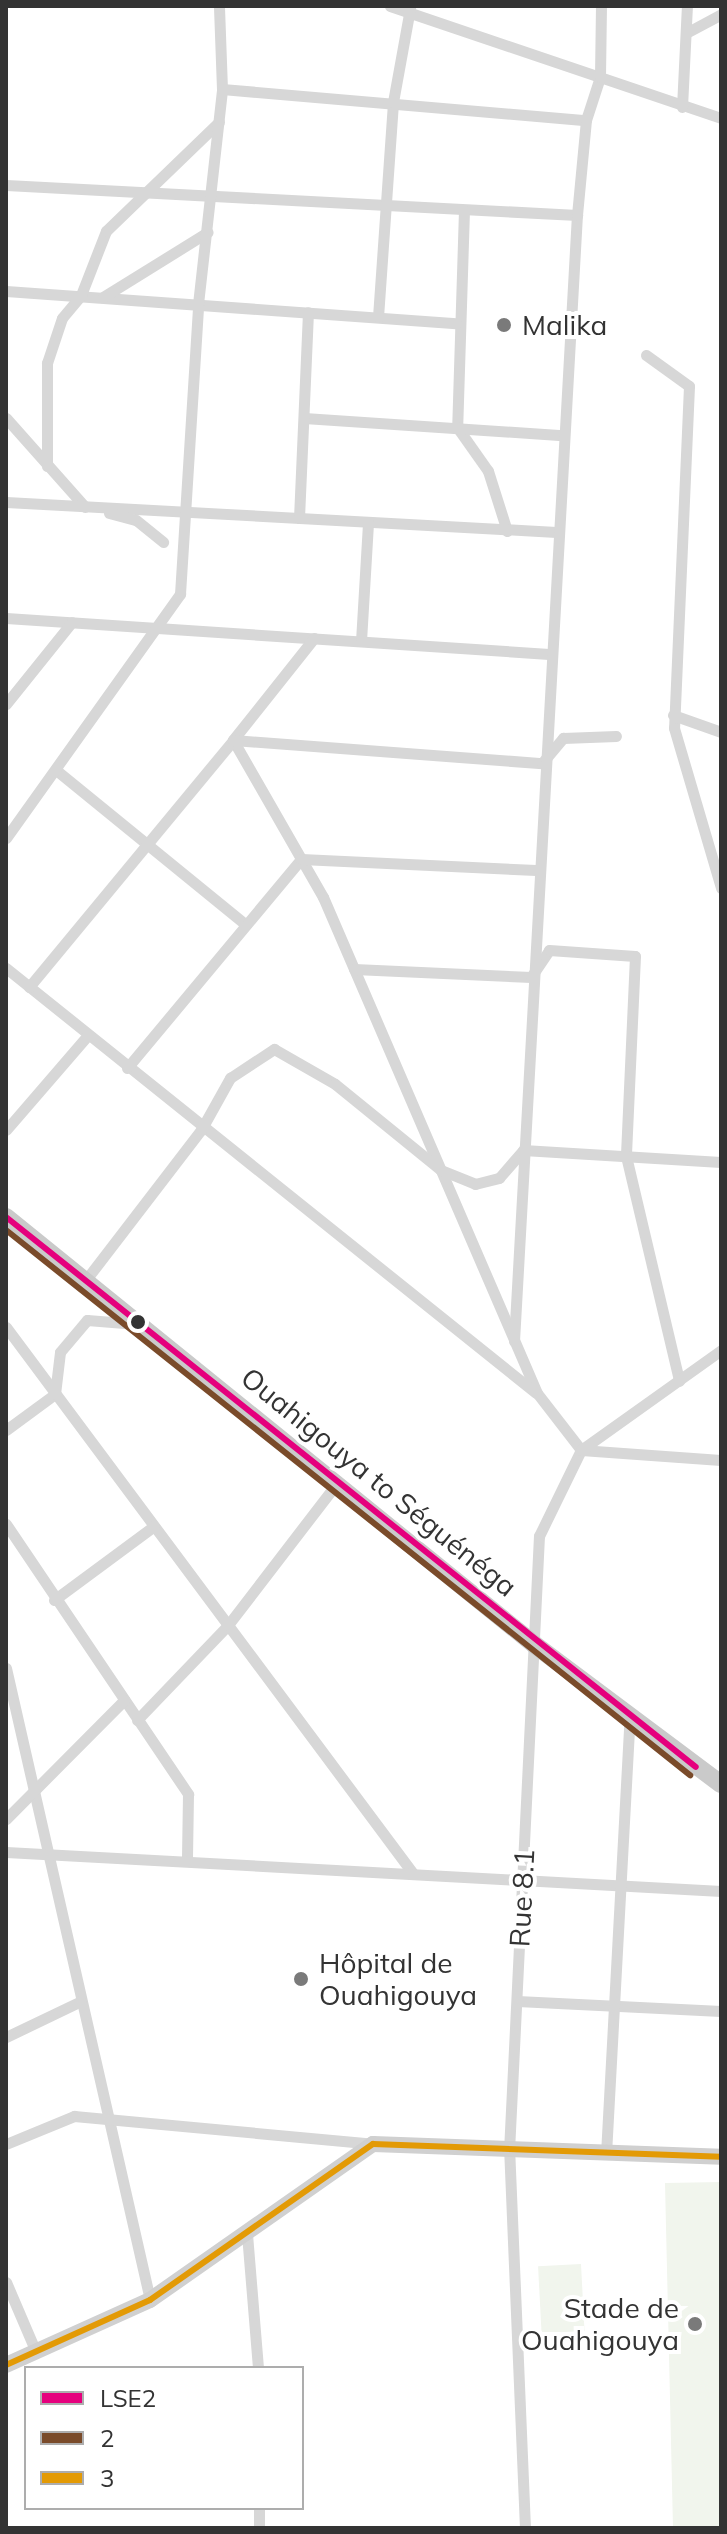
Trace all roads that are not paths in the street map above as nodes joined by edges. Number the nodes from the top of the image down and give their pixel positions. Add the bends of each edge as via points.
1 (219, 6) edge
2 (390, 6) edge
3 (601, 6) edge
4 (687, 6) edge
5 (410, 9) edge
6 (721, 14) edge
7 (686, 33) junction
8 (600, 77) junction
9 (222, 89) junction
10 (393, 102) junction
11 (682, 107) junction
12 (721, 118) edge
13 (586, 120) junction
14 (219, 122) junction
15 (6, 185) edge
16 (141, 192) junction
17 (213, 196) junction
18 (386, 205) junction
19 (464, 210) junction
20 (577, 215) junction
21 (208, 232) junction
22 (6, 291) edge
23 (81, 295) junction
24 (103, 297) junction
25 (198, 304) junction
26 (308, 312) junction
27 (378, 317) junction
28 (456, 323) junction
29 (646, 355) dead end
30 (6, 418) edge
31 (304, 418) junction
32 (457, 427) junction
33 (562, 435) junction
34 (47, 466) junction
35 (6, 502) edge
36 (84, 507) junction
37 (183, 512) junction
38 (299, 518) junction
39 (368, 522) junction
40 (507, 531) junction
41 (556, 532) junction
42 (163, 542) dead end
43 (6, 618) edge
44 (72, 622) junction
45 (162, 628) junction
46 (314, 638) junction
47 (361, 641) junction
48 (549, 654) junction
49 (6, 704) edge
50 (673, 715) junction
51 (721, 732) edge
52 (616, 736) dead end
53 (233, 740) junction
54 (542, 763) junction
55 (56, 770) junction
56 (6, 838) edge
57 (146, 840) junction
58 (301, 859) junction
59 (536, 870) junction
60 (721, 888) edge
61 (246, 925) junction
62 (6, 968) edge
63 (354, 969) junction
64 (531, 977) junction
65 (29, 987) junction
66 (87, 1036) junction
67 (127, 1068) junction
68 (6, 1130) edge
69 (201, 1130) junction
70 (523, 1150) junction
71 (626, 1156) junction
72 (721, 1162) edge
73 (441, 1170) junction
74 (6, 1217) edge
75 (85, 1281) junction
76 (138, 1324) junction
77 (6, 1327) edge
78 (514, 1341) junction
79 (721, 1350) edge
80 (679, 1381) junction
81 (537, 1393) junction
82 (55, 1394) junction
83 (6, 1430) edge
84 (581, 1450) junction
85 (721, 1460) edge
86 (336, 1484) junction
87 (6, 1524) edge
88 (154, 1526) junction
89 (54, 1600) junction
90 (228, 1625) junction
91 (535, 1645) junction
92 (6, 1668) edge
93 (124, 1700) junction
94 (630, 1717) junction
95 (137, 1720) junction
96 (696, 1767) junction
97 (721, 1768) edge
98 (721, 1784) edge
99 (34, 1792) junction
100 (6, 1819) edge
101 (6, 1852) edge
102 (48, 1855) junction
103 (187, 1861) junction
104 (412, 1872) junction
105 (523, 1881) junction
106 (624, 1886) junction
107 (721, 1891) edge
108 (81, 2001) junction
109 (517, 2001) junction
110 (617, 2006) junction
111 (721, 2011) edge
112 (6, 2037) edge
113 (107, 2117) junction
114 (6, 2144) edge
115 (373, 2144) junction
116 (509, 2151) junction
117 (606, 2154) junction
118 (721, 2157) edge
119 (247, 2234) junction
120 (6, 2282) edge
121 (150, 2300) junction
122 (36, 2352) junction
123 (6, 2365) edge
124 (258, 2366) edge
125 (525, 2528) edge

1 - 9 street
2 - 5 street
3 - 8 street
4 - 7 street
5 - 8 street
5 - 10 street
6 - 7 street
7 - 11 street
8 - 11 street
8 - 13 street
9 - 10 street
9 - 14 street
10 - 13 street
10 - 18 street
11 - 12 street
13 - 20 street
14 - 16 street
14 - 17 street
15 - 16 street
16 - 17 street
16 - 23 street via 106,231
17 - 18 street
17 - 21 street
18 - 19 street
18 - 27 street
19 - 20 street
19 - 28 street
20 - 33 street
21 - 24 street
21 - 25 street
22 - 23 street
23 - 24 street
23 - 34 street via 62,318 47,363
24 - 25 street
25 - 26 street
25 - 37 street
26 - 27 street
26 - 31 street
27 - 28 street
28 - 32 street
29 - 50 street via 689,386
30 - 34 street
31 - 32 street
31 - 38 street
32 - 33 street
32 - 40 street via 488,471
33 - 41 street
34 - 36 street
35 - 36 street
36 - 37 street
36 - 42 street via 136,520
37 - 38 street
37 - 45 street via 180,594
38 - 39 street
39 - 40 street
39 - 47 street
40 - 41 street
41 - 48 street
43 - 44 street
44 - 45 street
44 - 49 street
45 - 46 street
45 - 55 street
46 - 47 street
46 - 53 street
47 - 48 street
48 - 54 street
50 - 51 street
50 - 60 street
52 - 54 street via 563,738
53 - 54 street
53 - 57 street
53 - 58 street
54 - 59 street
55 - 56 street
55 - 57 street
57 - 61 street
57 - 65 street
58 - 59 street
58 - 61 street
58 - 63 street
59 - 64 street
61 - 67 street
62 - 65 street
63 - 64 street
63 - 73 street
64 - 70 street
64 - 71 street via 549,950 635,956
65 - 66 street
66 - 67 street
66 - 68 street
67 - 69 street
69 - 73 street via 230,1078 274,1049 335,1084
69 - 75 street
69 - 81 street
70 - 71 street
70 - 73 street via 499,1178 475,1184
70 - 78 street
71 - 72 street
71 - 80 street
73 - 78 street
74 - 75 main road, Ouahigouya to Séguénéga
75 - 76 main road, Ouahigouya to Séguénéga
76 - 82 street via 87,1320 60,1352
76 - 86 main road, Ouahigouya to Séguénéga
77 - 82 street
78 - 81 street
79 - 80 street, Rue 8.1
80 - 84 street, Rue 8.1
81 - 84 street
82 - 83 street
82 - 88 street
84 - 85 street
84 - 91 street, Rue 8.1 via 539,1536
86 - 90 street
86 - 91 main road, Ouahigouya to Séguénéga
87 - 89 street
88 - 89 street
88 - 90 street
89 - 93 street
90 - 95 street
90 - 104 street
91 - 94 main road, Ouahigouya to Séguénéga
91 - 105 street, Rue 8.1
92 - 99 street
93 - 95 street
93 - 99 street
94 - 96 main road, Ouahigouya to Séguénéga
94 - 106 street
95 - 103 street via 188,1794
96 - 97 street
96 - 98 main road, Ouahigouya to Séguénéga
99 - 100 street
99 - 102 street
101 - 102 street
102 - 103 street
102 - 108 street
103 - 104 street
104 - 105 street
105 - 106 street
105 - 109 street, Rue 8.1
106 - 107 street
106 - 110 street
108 - 112 street
108 - 113 street
109 - 110 street
109 - 116 street, Rue 8.1
110 - 111 street
110 - 117 street
113 - 114 street via 74,2116
113 - 115 street
113 - 121 street
115 - 116 main road
115 - 119 main road
116 - 117 main road
116 - 125 street, Rue 8.1
117 - 118 main road
119 - 121 main road
119 - 124 street
120 - 122 street
121 - 122 main road
122 - 123 main road

